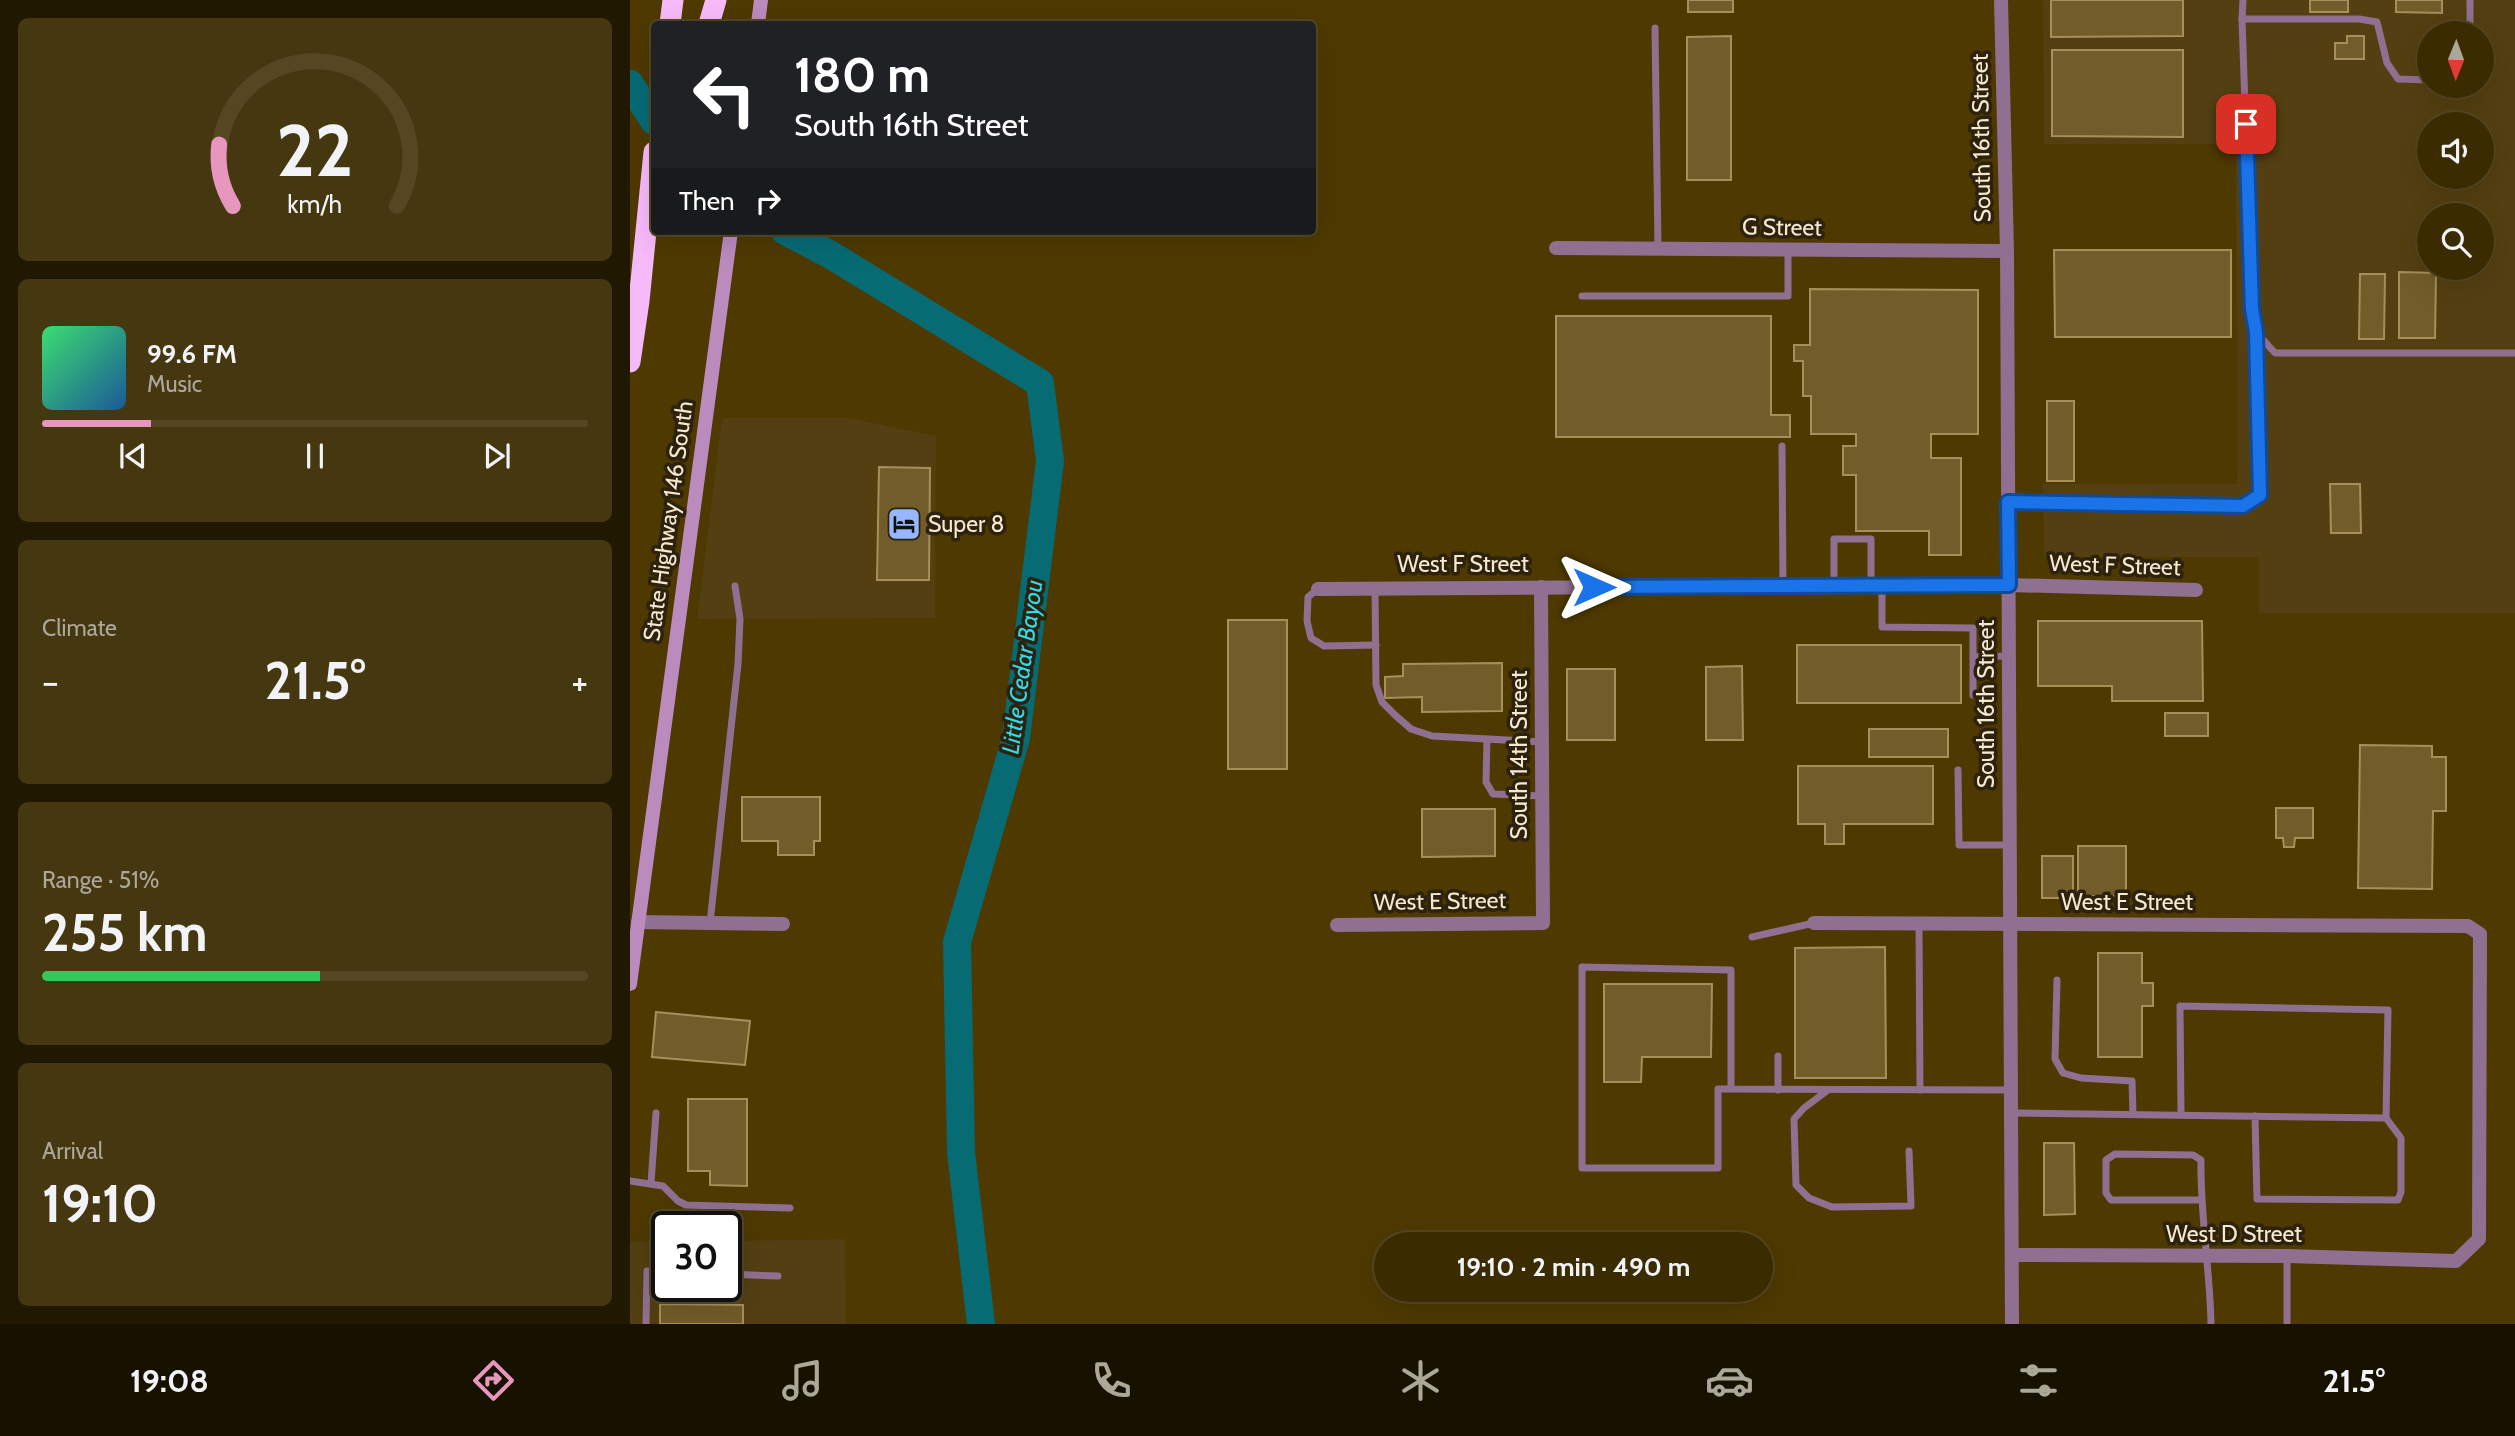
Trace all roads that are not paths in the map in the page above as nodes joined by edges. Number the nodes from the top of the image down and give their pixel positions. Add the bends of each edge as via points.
1 (673, 0) edge
2 (716, 0) edge
3 (761, 0) edge
4 (2001, 0) edge
5 (2243, 0) edge
6 (2470, 0) edge
7 (2242, 19) junction
8 (670, 21) edge
9 (710, 21) edge
10 (758, 21) edge
11 (2470, 21) edge
12 (1655, 28) dead end
13 (2417, 80) edge
14 (651, 181) edge
15 (657, 235) edge
16 (730, 235) edge
17 (1556, 247) dead end
18 (1658, 248) junction
19 (1788, 250) junction
20 (2007, 251) junction
21 (1582, 296) dead end
22 (639, 301) junction
23 (2256, 332) junction
24 (2515, 353) edge
25 (630, 362) edge
26 (1782, 446) dead end
27 (2008, 502) junction
28 (1876, 585) junction
29 (2009, 585) junction
30 (735, 586) dead end
31 (1783, 586) junction
32 (1834, 586) junction
33 (1375, 587) junction
34 (1541, 587) junction
35 (1318, 589) joint
36 (2196, 590) dead end
37 (1376, 645) junction
38 (2009, 656) junction
39 (1973, 657) junction
40 (1973, 695) dead end
41 (1487, 739) junction
42 (1542, 742) junction
43 (1958, 770) dead end
44 (1542, 796) junction
45 (2009, 845) junction
46 (638, 922) junction
47 (710, 923) junction
48 (1543, 923) joint
49 (1814, 923) joint
50 (783, 924) dead end
51 (1919, 924) junction
52 (2008, 924) junction
53 (1337, 925) dead end
54 (1752, 937) dead end
55 (2057, 980) dead end
56 (630, 984) edge
57 (1778, 1056) dead end
58 (1731, 1089) junction
59 (1778, 1090) junction
60 (1828, 1090) junction
61 (1920, 1090) junction
62 (2010, 1090) junction
63 (656, 1113) dead end
64 (2010, 1113) junction
65 (2133, 1114) junction
66 (2181, 1115) junction
67 (2255, 1116) junction
68 (2386, 1118) junction
69 (1909, 1151) dead end
70 (630, 1181) edge
71 (651, 1183) junction
72 (2200, 1200) junction
73 (790, 1208) dead end
74 (2012, 1255) junction
75 (2207, 1256) junction
76 (2287, 1256) junction
77 (2456, 1261) joint
78 (651, 1271) edge
79 (742, 1275) edge
80 (778, 1276) dead end
81 (646, 1324) edge
82 (2012, 1324) edge
83 (2211, 1324) edge
84 (2287, 1324) edge

1 - 8 highway
2 - 9 highway
3 - 10 main road
4 - 20 street, South 16th Street
5 - 7 lane
6 - 11 lane
7 - 13 lane via 2377,22 2387,63 2398,79
7 - 23 lane
12 - 18 lane
14 - 22 highway
15 - 22 highway
16 - 46 main road, State Highway 146 South
17 - 18 street, G Street
18 - 19 street, G Street
19 - 20 street, G Street
19 - 21 lane via 1788,296
20 - 27 street, South 16th Street
22 - 25 highway
23 - 24 lane via 2275,353
23 - 27 lane via 2260,495 2243,506
26 - 31 lane
27 - 29 street, South 16th Street
28 - 29 street, West F Street
28 - 32 street, West F Street
28 - 32 lane via 1871,539 1834,539
28 - 39 lane via 1882,627 1973,628
29 - 36 street, West F Street
29 - 38 street, South 16th Street
30 - 47 lane via 740,619 738,664
31 - 32 street, West F Street
31 - 34 street, West F Street
33 - 34 street, West F Street
33 - 35 street, West F Street
33 - 37 lane
34 - 42 street, South 14th Street
35 - 37 lane via 1308,597 1311,638 1324,646
37 - 41 lane via 1376,685 1382,702 1411,729 1432,736
38 - 39 lane
38 - 45 street, South 16th Street
39 - 40 lane
41 - 42 lane
41 - 44 lane via 1486,782 1493,794
42 - 44 street, South 14th Street
43 - 45 lane via 1959,845
44 - 48 street, South 14th Street
45 - 52 street, South 16th Street
46 - 47 street
46 - 56 main road, State Highway 146 South
47 - 50 street
48 - 53 street, West E Street
49 - 51 street, West E Street
49 - 54 lane
51 - 52 street, West E Street
51 - 61 lane
52 - 62 street, South 16th Street
52 - 77 street, West E Street via 2468,926 2480,934 2479,1239
55 - 65 lane via 2055,1059 2063,1073 2132,1080
57 - 59 lane
58 - 58 lane via 1731,970 1582,967 1582,1168 1718,1168 1718,1089
58 - 59 lane
59 - 60 lane
60 - 61 lane
60 - 69 lane via 1794,1119 1796,1185 1809,1198 1832,1207 1911,1206
61 - 62 lane
62 - 64 street, South 16th Street
63 - 71 lane
64 - 65 lane
64 - 74 street, South 16th Street
65 - 66 lane
66 - 67 lane
66 - 68 lane via 2180,1006 2388,1010
67 - 68 lane
67 - 68 lane via 2257,1199 2398,1200 2401,1138
70 - 71 lane
71 - 73 lane via 663,1186 686,1205
72 - 72 lane via 2201,1160 2193,1155 2115,1154 2106,1160 2110,1200
72 - 75 lane
74 - 75 street, West D Street
74 - 82 street, South 16th Street
75 - 76 street, West D Street
75 - 83 lane
76 - 77 street, West D Street
76 - 84 lane
78 - 81 lane via 647,1271
79 - 80 lane

